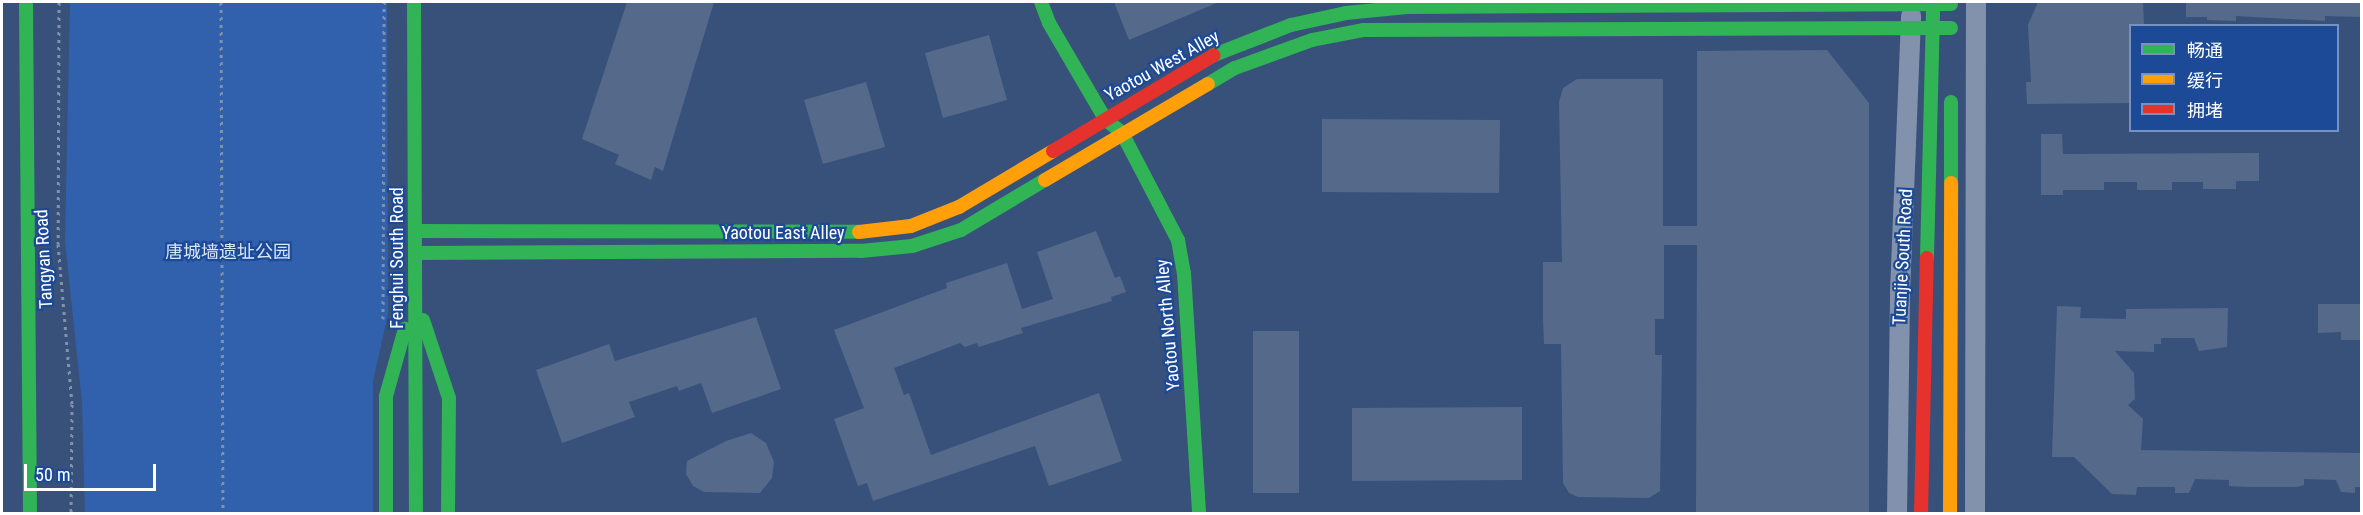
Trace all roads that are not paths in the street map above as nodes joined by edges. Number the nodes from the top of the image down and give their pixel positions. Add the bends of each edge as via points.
1 (26, 2) edge
2 (414, 2) edge
3 (1041, 2) edge
4 (1976, 2) edge
5 (1923, 3) edge
6 (1951, 3) edge
7 (1910, 28) junction
8 (1932, 28) junction
9 (1951, 86) dead end
10 (1105, 118) junction
11 (1122, 133) junction
12 (415, 231) junction
13 (415, 253) junction
14 (415, 295) junction
15 (30, 513) edge
16 (386, 513) edge
17 (416, 513) edge
18 (448, 513) edge
19 (1200, 513) edge
20 (1897, 513) edge
21 (1921, 513) edge
22 (1950, 513) edge
23 (1975, 513) edge

1 - 15 street, Tangyan Road
2 - 12 street, Fenghui South Road
3 - 10 street, Yaotou North Alley via 1049,23
4 - 23 street
5 - 6 street, Yaotou West Alley
5 - 7 street, Tuanjie South Road
5 - 8 street, Tuanjie South Road
5 - 10 street, Yaotou West Alley via 1407,7 1346,13 1291,25 1211,56
6 - 8 street, Yaotou West Alley via 1951,34
7 - 8 street, Yaotou West Alley
7 - 11 street, Yaotou West Alley via 1364,30 1312,40 1235,68
7 - 20 street, Tuanjie South Road
8 - 21 street, Tuanjie South Road
9 - 22 street
10 - 11 street, Yaotou North Alley
10 - 12 street, Yaotou East Alley via 959,207 911,226 865,231
11 - 13 street, Yaotou East Alley via 961,230 912,246 861,251
11 - 19 street, Yaotou North Alley via 1178,240 1184,273
12 - 13 street, Fenghui South Road
13 - 14 street, Fenghui South Road
14 - 16 street via 386,396
14 - 17 street, Fenghui South Road
14 - 18 street via 449,398

